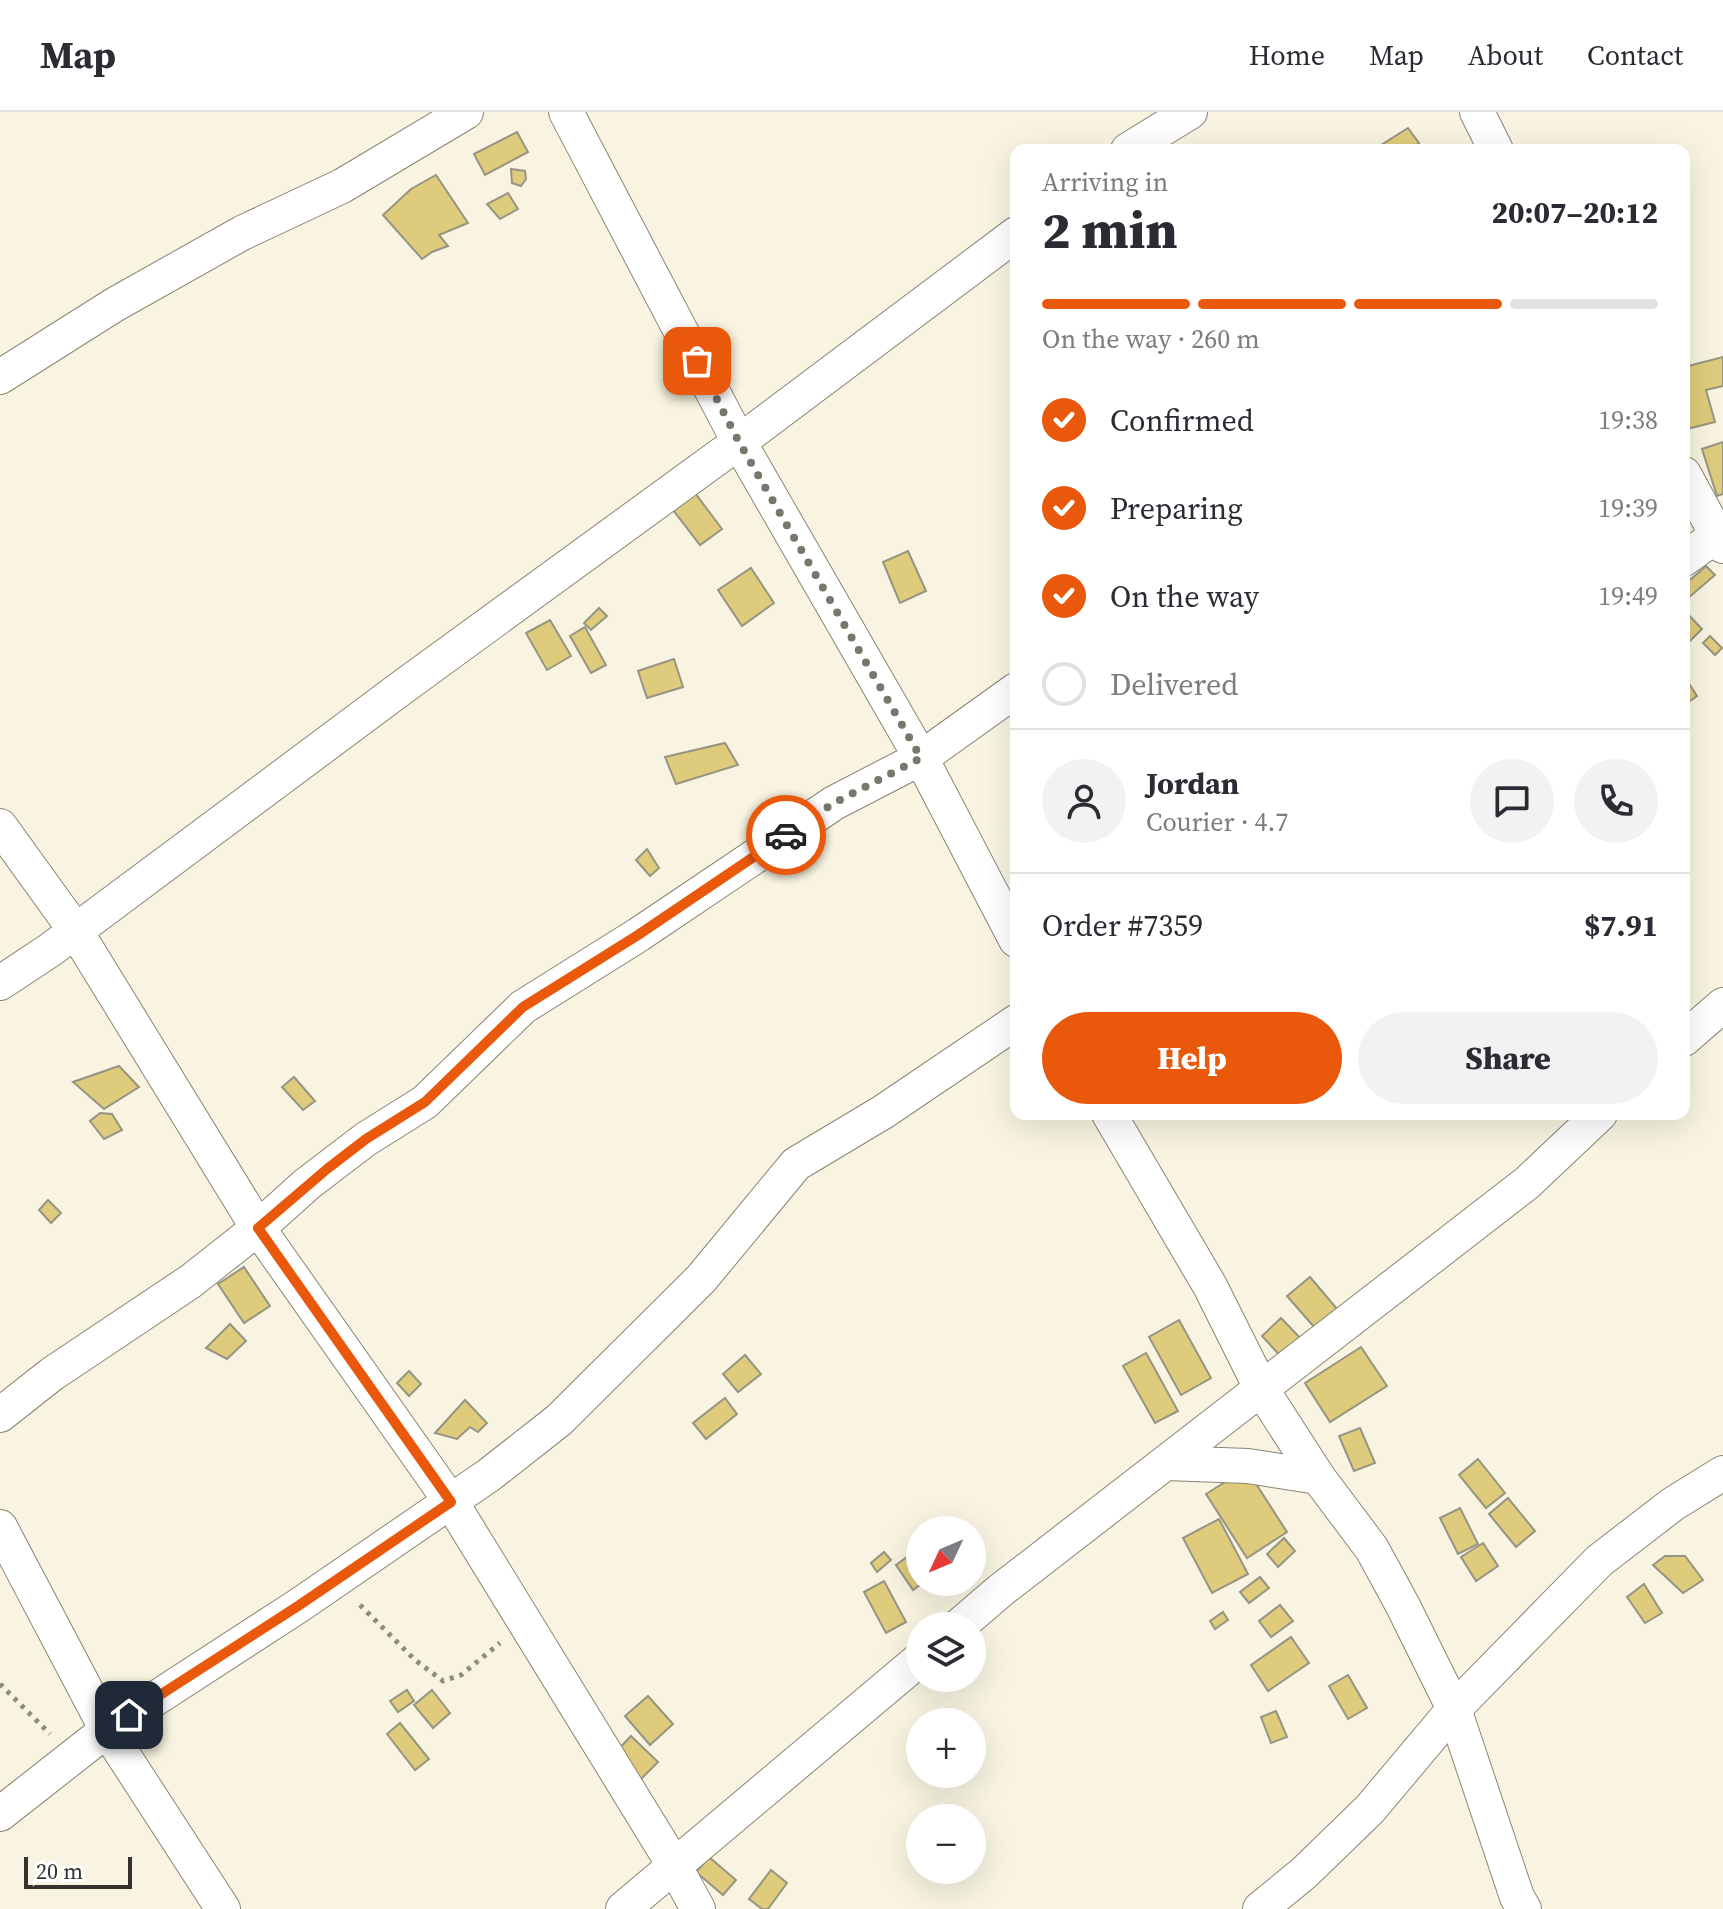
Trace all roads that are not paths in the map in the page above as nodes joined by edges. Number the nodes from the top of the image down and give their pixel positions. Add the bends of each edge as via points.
1 (466, 112) edge
2 (566, 112) edge
3 (1190, 112) edge
4 (1477, 112) edge
5 (1138, 144) edge
6 (1493, 144) edge
7 (1010, 239) edge
8 (0, 377) edge
9 (739, 442) junction
10 (1690, 484) edge
11 (1721, 538) edge
12 (1690, 556) edge
13 (1010, 694) edge
14 (921, 758) junction
15 (0, 826) edge
16 (1010, 929) edge
17 (75, 930) junction
18 (0, 983) edge
19 (1723, 1005) edge
20 (1010, 1026) edge
21 (1690, 1034) edge
22 (1113, 1120) edge
23 (1594, 1120) edge
24 (258, 1228) junction
25 (1262, 1390) junction
26 (0, 1415) edge
27 (1166, 1463) junction
28 (1723, 1473) edge
29 (1318, 1477) junction
30 (451, 1502) junction
31 (0, 1527) edge
32 (975, 1612) edge
33 (906, 1671) edge
34 (1454, 1709) junction
35 (107, 1730) junction
36 (0, 1814) edge
37 (674, 1865) junction
38 (223, 1909) edge
39 (623, 1909) edge
40 (698, 1909) edge
41 (1260, 1909) edge
42 (1524, 1909) edge

1 - 8 street via 386,162 242,233 114,305
2 - 9 street
3 - 5 street
4 - 6 street
7 - 9 street
9 - 14 street
9 - 17 street
10 - 11 street
11 - 12 street
13 - 14 street
14 - 16 street
14 - 24 street via 834,803 523,1007 425,1102 354,1148
15 - 17 street
17 - 18 street
17 - 24 street
19 - 21 street
20 - 30 street via 796,1164 701,1279 580,1399
22 - 25 street via 1210,1286
23 - 25 street via 1527,1183
24 - 26 street
24 - 30 street
25 - 27 street
25 - 29 street
27 - 29 street via 1248,1466
27 - 32 street
28 - 34 street via 1599,1561
29 - 34 street via 1372,1549
30 - 35 street
30 - 37 street
31 - 35 street
33 - 37 street
34 - 41 street via 1370,1809
34 - 42 street
35 - 36 street
35 - 38 street
37 - 39 street
37 - 40 street

